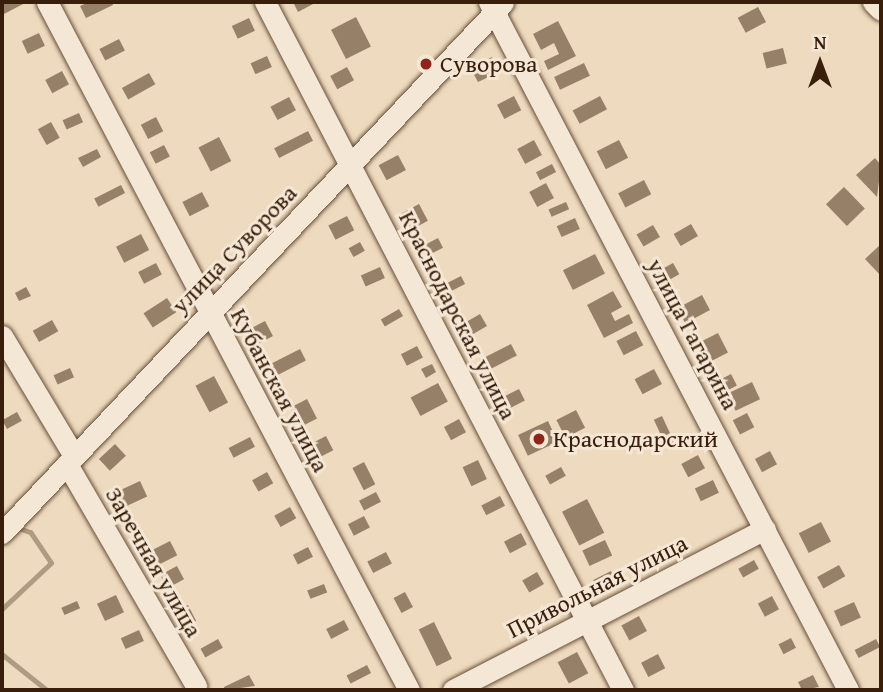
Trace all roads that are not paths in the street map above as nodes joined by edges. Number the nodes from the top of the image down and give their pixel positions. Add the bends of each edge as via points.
1 (47, 2) edge
2 (265, 2) edge
3 (873, 2) edge
4 (496, 5) edge
5 (881, 10) edge
6 (352, 164) junction
7 (210, 312) junction
8 (2, 336) edge
9 (71, 460) junction
10 (765, 529) junction
11 (2, 533) edge
12 (586, 622) junction
13 (196, 685) dead end
14 (408, 690) edge
15 (453, 690) edge
16 (623, 690) edge
17 (848, 690) edge

1 - 7 street, Кубанская улица
2 - 6 street, Краснодарская улица
3 - 5 street
4 - 6 street, улица Суворова
4 - 10 street, улица Гагарина
6 - 7 street, улица Суворова
6 - 12 street, Краснодарская улица
7 - 9 street, улица Суворова
7 - 14 street, Кубанская улица
8 - 9 street, Заречная улица
9 - 11 street, улица Суворова
9 - 13 street, Заречная улица
10 - 12 street, Привольная улица
10 - 17 street, улица Гагарина
12 - 15 street, Привольная улица
12 - 16 street, Краснодарская улица

